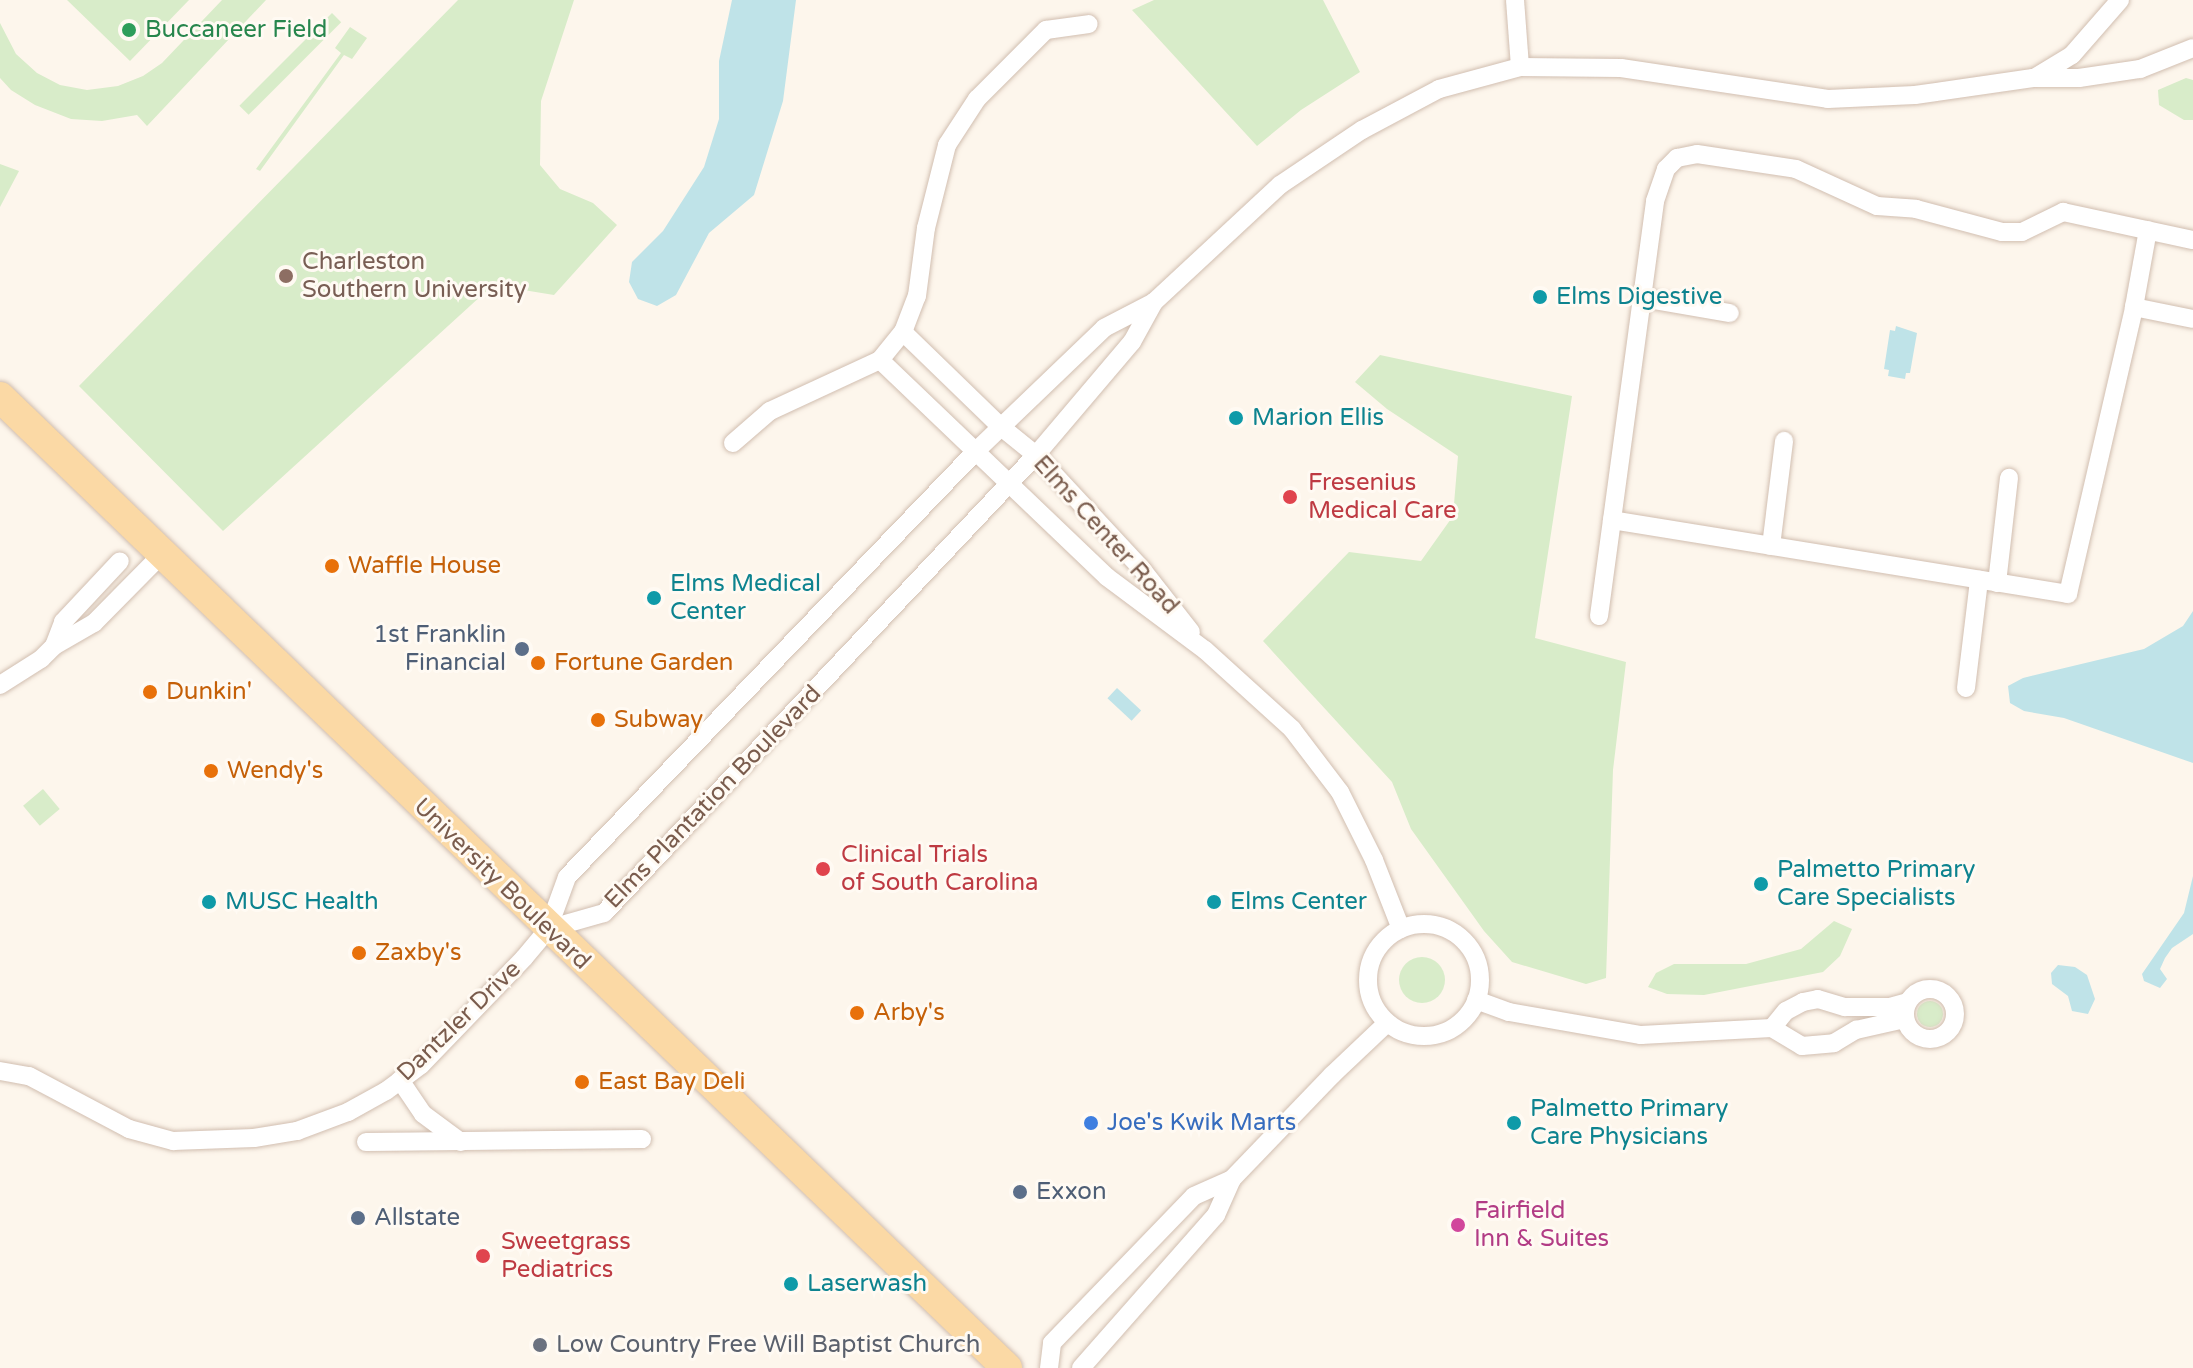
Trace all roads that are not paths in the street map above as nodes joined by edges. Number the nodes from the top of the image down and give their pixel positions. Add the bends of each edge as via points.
1 (1515, 0) edge
2 (2120, 0) edge
3 (1089, 24) dead end
4 (2193, 48) edge
5 (1520, 67) junction
6 (2033, 78) junction
7 (2148, 230) junction
8 (2193, 240) edge
9 (1642, 298) junction
10 (1154, 302) junction
11 (2134, 307) junction
12 (1730, 313) dead end
13 (2193, 319) edge
14 (903, 332) junction
15 (880, 360) junction
16 (0, 397) edge
17 (1000, 426) junction
18 (1784, 441) dead end
19 (733, 443) dead end
20 (977, 450) junction
21 (1036, 455) junction
22 (2009, 478) dead end
23 (1007, 485) junction
24 (1612, 520) junction
25 (1771, 546) junction
26 (163, 553) junction
27 (120, 561) dead end
28 (1988, 581) junction
29 (1599, 616) dead end
30 (54, 646) junction
31 (1205, 650) junction
32 (0, 685) edge
33 (1966, 688) dead end
34 (548, 929) junction
35 (1401, 929) junction
36 (1476, 1000) junction
37 (1387, 1023) junction
38 (1772, 1028) junction
39 (0, 1071) edge
40 (400, 1080) junction
41 (642, 1139) dead end
42 (366, 1142) dead end
43 (462, 1142) junction
44 (1232, 1179) junction
45 (1007, 1368) edge
46 (1049, 1368) edge
47 (1081, 1368) edge

1 - 5 street
2 - 6 street, Elms Plantation Boulevard via 2072,55
3 - 14 street via 1046,30 977,99 947,145 926,228 917,296
4 - 6 street, Elms Plantation Boulevard via 2140,69
5 - 6 street, Elms Plantation Boulevard via 1621,68 1828,99 1915,95
5 - 10 street, Elms Plantation Boulevard via 1439,89 1362,130 1280,185
7 - 8 street
7 - 9 street via 2063,212 2022,232 2002,232 1916,209 1877,206 1796,169 1697,154 1677,158 1666,169 1655,201
7 - 11 street
9 - 12 street
9 - 24 street
10 - 17 street, Elms Plantation Boulevard via 1104,328
10 - 21 street, Elms Plantation Boulevard via 1132,342
11 - 13 street
11 - 28 street via 2068,594
14 - 15 street
14 - 17 street, Elms Center Road
15 - 19 street via 770,411
15 - 20 street, Elms Center Road
16 - 26 main road, University Boulevard
17 - 20 street, Elms Plantation Boulevard
17 - 21 street, Elms Center Road
18 - 25 street
20 - 23 street, Elms Center Road
20 - 34 street, Elms Plantation Boulevard via 567,877
21 - 23 street, Elms Plantation Boulevard
21 - 31 street, Elms Center Road via 1141,568
22 - 28 street
23 - 31 street, Elms Center Road via 1107,577
23 - 34 street, Elms Plantation Boulevard via 604,913
24 - 25 street
24 - 29 street
25 - 28 street
26 - 30 street via 94,623
26 - 34 main road, University Boulevard
27 - 30 street via 63,622
28 - 33 street
30 - 32 street
31 - 35 street, Elms Center Road via 1292,729 1340,792
34 - 40 street, Dantzler Drive via 459,1027
34 - 45 main road, University Boulevard
35 - 36 street via 1429,924 1460,938 1478,967
35 - 37 street via 1382,943 1368,975 1372,1001
36 - 37 street via 1460,1021 1438,1034 1420,1036
36 - 38 street via 1509,1012 1641,1035
37 - 44 street
38 - 38 street via 1802,1046 1834,1043 1906,1011 1845,1007 1818,999 1786,1011
39 - 40 street, Dantzler Drive via 29,1076 129,1129 173,1141 297,1131 356,1108
40 - 43 street via 423,1114
41 - 43 street
42 - 43 street
44 - 46 street via 1194,1196 1062,1331 1052,1343
44 - 47 street via 1216,1215

